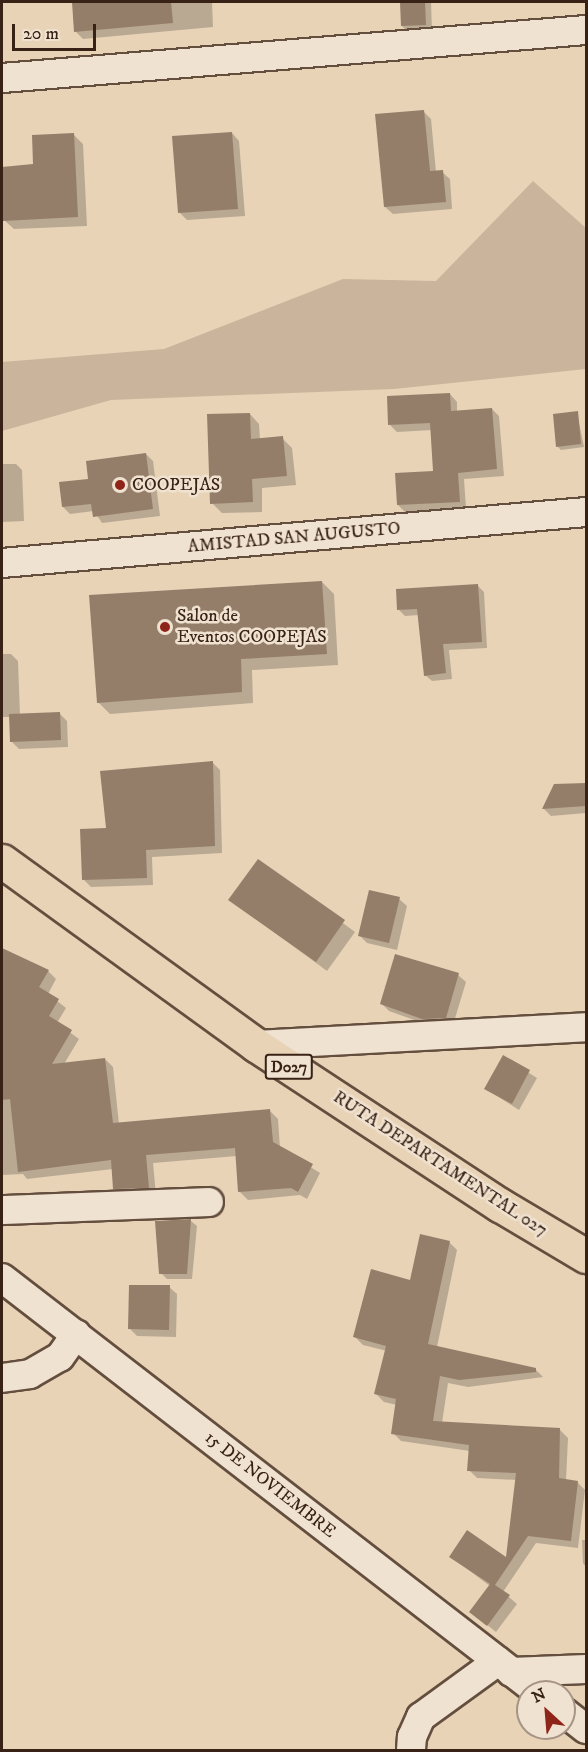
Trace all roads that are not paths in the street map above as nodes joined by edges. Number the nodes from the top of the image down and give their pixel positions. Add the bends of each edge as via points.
1 (586, 30) edge
2 (2, 78) edge
3 (586, 512) edge
4 (2, 563) edge
5 (2, 861) edge
6 (586, 1026) edge
7 (256, 1045) junction
8 (208, 1202) dead end
9 (2, 1210) edge
10 (586, 1256) edge
11 (2, 1278) edge
12 (76, 1334) junction
13 (2, 1378) edge
14 (505, 1666) junction
15 (586, 1669) edge
16 (523, 1680) edge
17 (411, 1750) edge

1 - 2 street
3 - 4 street, AMISTAD SAN AUGUSTO
5 - 7 main road, RUTA DEPARTAMENTAL 027 / D027
6 - 7 street
7 - 10 main road, RUTA DEPARTAMENTAL 027 / D027 via 500,1205
8 - 9 street
11 - 12 street, 15 DE NOVIEMBRE
12 - 13 street via 60,1357 30,1374
12 - 14 street, 15 DE NOVIEMBRE
14 - 15 street
14 - 16 street, 15 DE NOVIEMBRE
14 - 17 street via 421,1717

